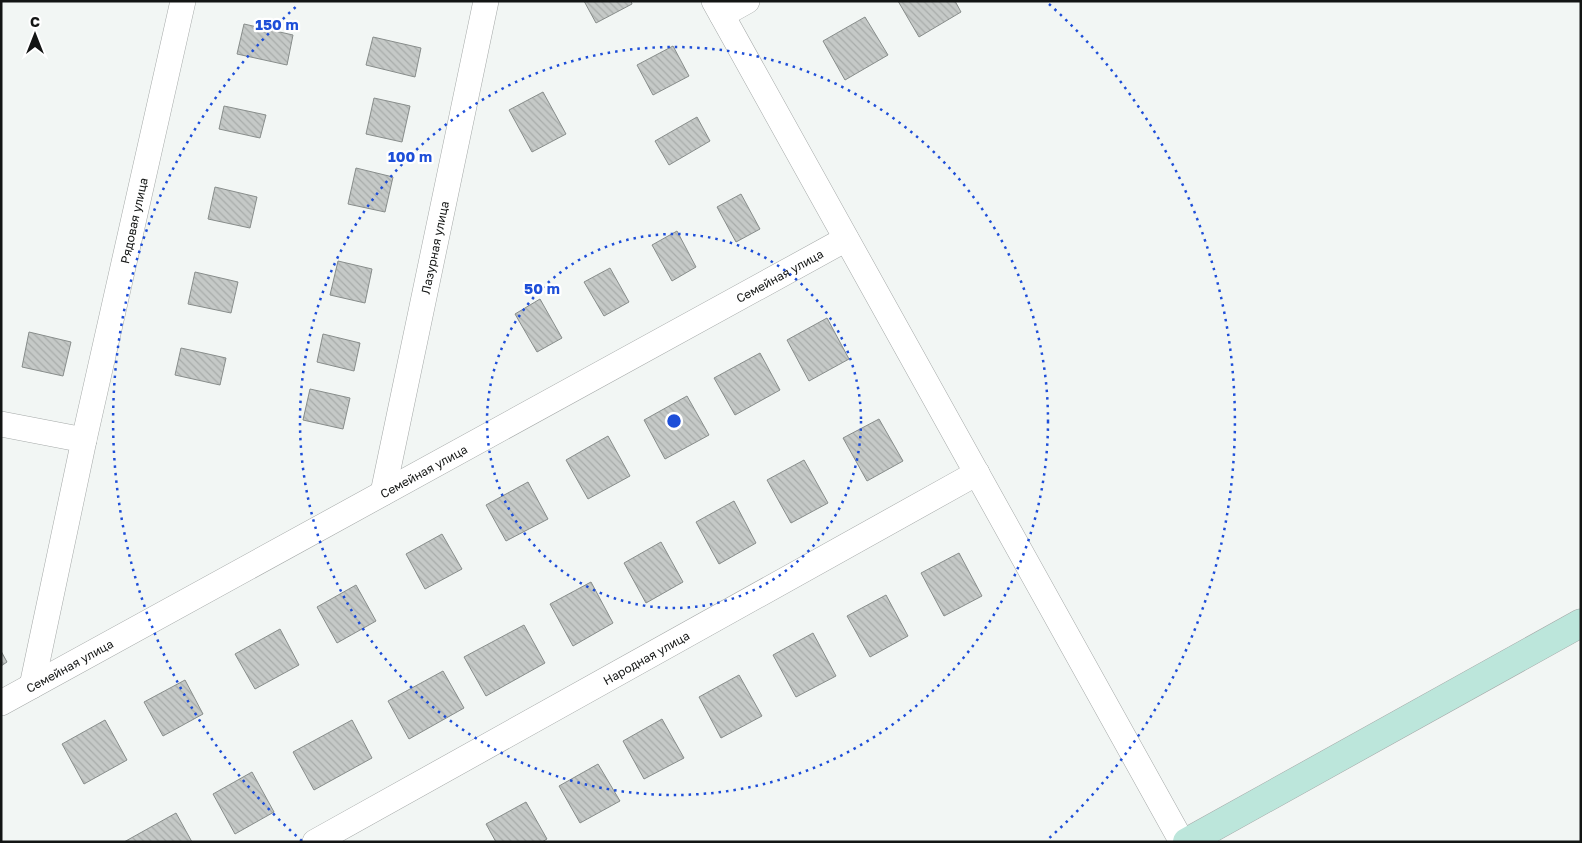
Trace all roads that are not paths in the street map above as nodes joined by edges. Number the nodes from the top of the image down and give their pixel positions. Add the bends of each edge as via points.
1 (183, 1) edge
2 (486, 1) edge
3 (747, 1) edge
4 (718, 8) edge
5 (846, 239) junction
6 (1, 424) edge
7 (84, 440) junction
8 (977, 473) junction
9 (384, 493) junction
10 (1581, 623) edge
11 (32, 686) junction
12 (1, 703) edge
13 (315, 842) edge
14 (1182, 842) edge
15 (1187, 842) edge

1 - 7 street, Рядовая улица
2 - 9 street, Лазурная улица
3 - 4 street
4 - 5 street
5 - 8 street
5 - 9 street, Семейная улица
6 - 7 street
7 - 11 street, Рядовая улица
8 - 13 street, Народная улица
8 - 14 street
9 - 11 street, Семейная улица
10 - 15 main road
11 - 12 street, Семейная улица

